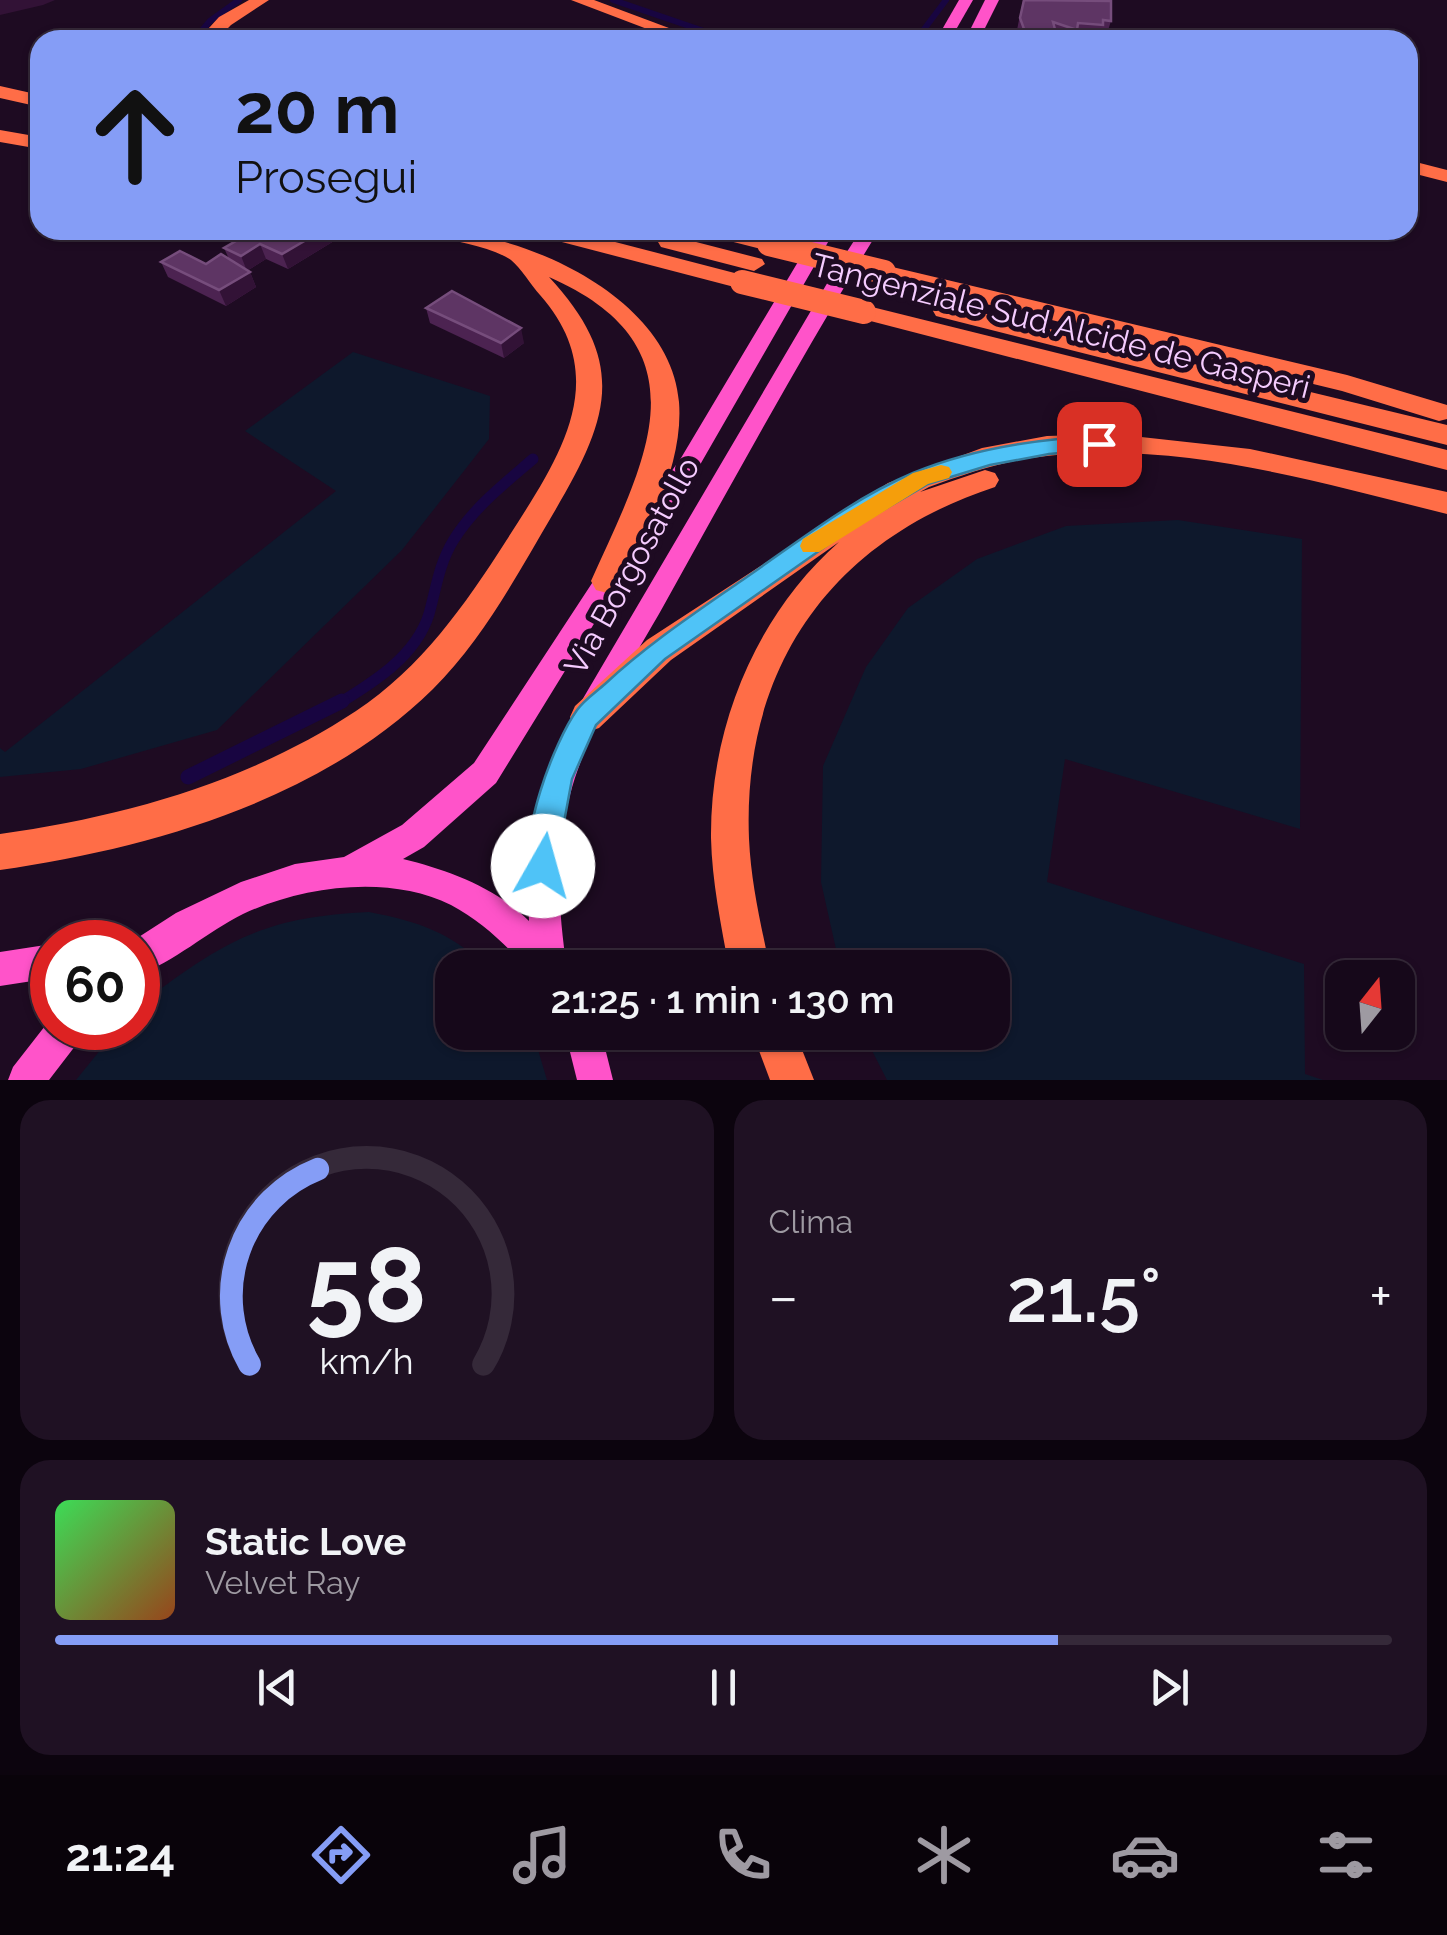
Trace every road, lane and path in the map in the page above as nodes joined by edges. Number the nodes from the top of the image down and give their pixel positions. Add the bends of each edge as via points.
1 (262, 0) edge
2 (580, 0) edge
3 (966, 0) edge
4 (992, 0) edge
5 (216, 30) edge
6 (664, 30) edge
7 (949, 30) edge
8 (977, 30) edge
9 (0, 92) edge
10 (30, 96) edge
11 (0, 115) edge
12 (30, 120) edge
13 (0, 136) edge
14 (30, 141) edge
15 (1418, 169) edge
16 (1447, 176) edge
17 (470, 240) edge
18 (591, 240) edge
19 (654, 240) edge
20 (753, 240) edge
21 (820, 240) edge
22 (864, 240) edge
23 (519, 255) junction
24 (748, 273) junction
25 (873, 292) junction
26 (1346, 384) junction
27 (1447, 401) edge
28 (1447, 414) edge
29 (1447, 434) edge
30 (1197, 452) junction
31 (1447, 460) edge
32 (1447, 503) edge
33 (607, 581) junction
34 (586, 717) junction
35 (0, 852) edge
36 (350, 871) junction
37 (176, 930) junction
38 (160, 934) edge
39 (160, 942) edge
40 (536, 950) edge
41 (549, 950) edge
42 (746, 950) edge
43 (30, 965) edge
44 (0, 970) edge
45 (49, 1050) edge
46 (588, 1050) edge
47 (780, 1050) edge
48 (26, 1080) edge
49 (595, 1080) edge
50 (792, 1080) edge

1 - 5 highway
2 - 6 highway
3 - 7 main road
4 - 8 main road
9 - 10 highway
11 - 12 highway
13 - 14 highway
15 - 16 highway
17 - 23 highway
18 - 24 highway, Tangenziale Sud Alcide de Gasperi
19 - 24 highway, Tangenziale Sud Alcide de Gasperi
20 - 25 highway, bridge
21 - 33 main road, Via Borgosatollo via 689,464
22 - 34 main road, Via Borgosatollo
23 - 33 highway via 574,276 618,308 660,373 660,456
23 - 35 highway via 574,322 588,356 590,400 568,465 461,634 377,714 289,770 174,816 56,846
24 - 25 highway, Tangenziale Sud Alcide de Gasperi, bridge
25 - 26 highway
25 - 29 highway, Tangenziale Sud Alcide de Gasperi
25 - 31 highway, Tangenziale Sud Alcide de Gasperi
26 - 27 highway
26 - 28 highway
30 - 32 highway via 1272,462
30 - 34 highway via 1160,445 1049,446 920,479 842,524 656,652
30 - 42 highway via 1046,464 946,493 897,515 801,600 772,645 739,750 730,823
33 - 36 main road, Via Borgosatollo via 485,773 414,836
34 - 41 main road, Via Borgosatollo via 547,823
36 - 37 main road via 264,887
36 - 40 main road via 441,884 481,902
37 - 38 main road
37 - 39 main road
43 - 44 main road
45 - 48 main road
46 - 49 main road
47 - 50 highway

